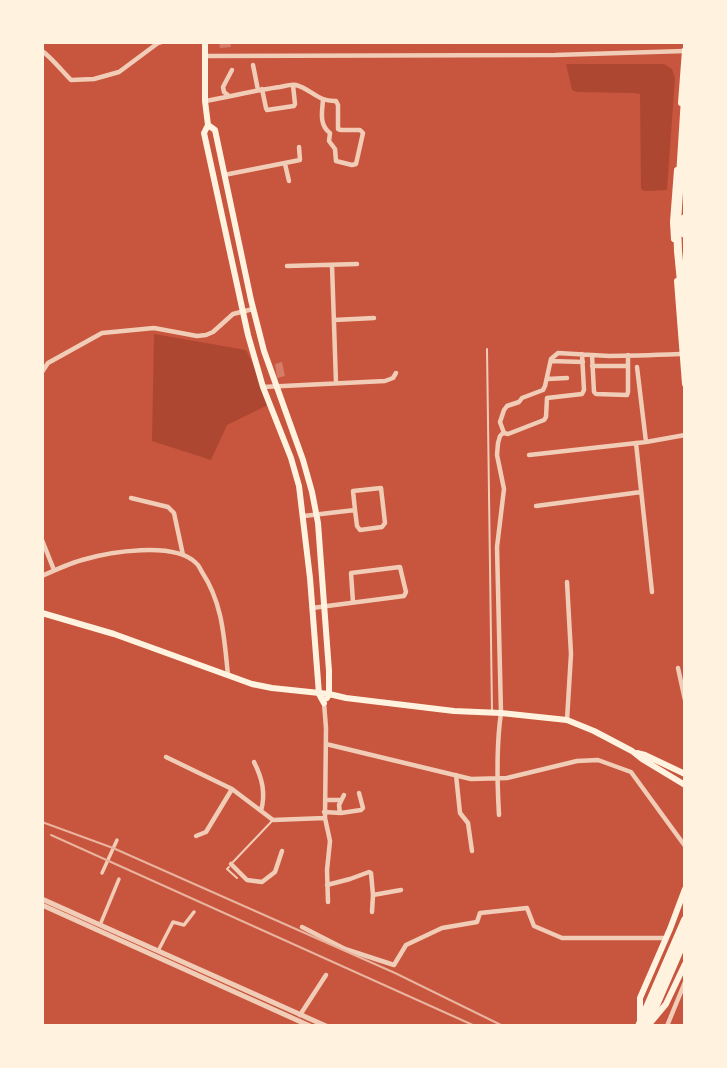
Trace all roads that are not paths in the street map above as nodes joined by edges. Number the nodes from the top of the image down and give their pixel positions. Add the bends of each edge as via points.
1 (161, 42) edge
2 (205, 42) edge
3 (685, 50) edge
4 (42, 51) edge
5 (205, 56) junction
6 (253, 65) dead end
7 (232, 70) dead end
8 (293, 85) junction
9 (260, 90) junction
10 (229, 96) junction
11 (685, 97) edge
12 (323, 100) junction
13 (205, 101) junction
14 (208, 125) junction
15 (299, 147) dead end
16 (285, 164) junction
17 (225, 175) junction
18 (289, 181) dead end
19 (685, 218) edge
20 (685, 234) edge
21 (357, 264) dead end
22 (332, 265) junction
23 (287, 266) dead end
24 (253, 309) junction
25 (242, 311) junction
26 (374, 318) dead end
27 (334, 320) junction
28 (685, 323) edge
29 (487, 349) dead end
30 (582, 354) junction
31 (683, 354) junction
32 (595, 355) junction
33 (628, 355) junction
34 (551, 361) junction
35 (583, 362) junction
36 (595, 366) junction
37 (628, 366) junction
38 (637, 367) dead end
39 (42, 372) edge
40 (396, 373) dead end
41 (567, 378) dead end
42 (547, 379) junction
43 (336, 383) junction
44 (685, 384) edge
45 (277, 386) junction
46 (263, 387) junction
47 (543, 390) junction
48 (547, 398) junction
49 (504, 432) junction
50 (685, 435) edge
51 (646, 442) junction
52 (636, 443) junction
53 (529, 455) dead end
54 (641, 492) junction
55 (131, 498) dead end
56 (536, 506) dead end
57 (355, 510) junction
58 (317, 515) junction
59 (304, 516) junction
60 (42, 540) edge
61 (183, 555) junction
62 (54, 570) junction
63 (42, 576) edge
64 (567, 583) dead end
65 (652, 592) dead end
66 (353, 602) junction
67 (325, 607) junction
68 (312, 608) junction
69 (42, 613) edge
70 (678, 668) dead end
71 (318, 671) junction
72 (329, 671) junction
73 (228, 676) junction
74 (319, 694) junction
75 (328, 694) junction
76 (685, 700) edge
77 (324, 703) junction
78 (492, 713) junction
79 (501, 713) junction
80 (567, 720) junction
81 (326, 744) junction
82 (166, 757) dead end
83 (254, 761) dead end
84 (685, 765) edge
85 (669, 771) junction
86 (685, 774) edge
87 (456, 775) junction
88 (497, 779) junction
89 (685, 785) edge
90 (233, 789) junction
91 (685, 792) edge
92 (359, 793) dead end
93 (325, 800) junction
94 (261, 811) junction
95 (340, 813) junction
96 (325, 815) junction
97 (499, 815) dead end
98 (273, 820) junction
99 (196, 836) dead end
100 (117, 840) dead end
101 (685, 846) edge
102 (282, 851) dead end
103 (472, 851) dead end
104 (231, 864) junction
105 (102, 873) dead end
106 (237, 878) dead end
107 (119, 880) dead end
108 (327, 884) junction
109 (685, 889) edge
110 (401, 890) dead end
111 (373, 895) junction
112 (328, 902) dead end
113 (43, 903) edge
114 (194, 912) dead end
115 (372, 912) dead end
116 (685, 920) edge
117 (99, 927) junction
118 (302, 927) dead end
119 (666, 938) junction
120 (685, 938) edge
121 (158, 951) junction
122 (685, 964) edge
123 (187, 967) junction
124 (326, 975) dead end
125 (685, 982) edge
126 (654, 999) junction
127 (300, 1015) junction
128 (310, 1026) edge
129 (326, 1026) edge
130 (643, 1026) edge
131 (667, 1026) edge

1 - 4 street via 119,72 94,79 71,80
2 - 5 main road
3 - 5 street
3 - 31 main road via 673,222
5 - 13 main road
6 - 9 street
7 - 10 street via 223,87
8 - 9 street
8 - 9 street via 295,104 281,108 265,108
8 - 12 street
9 - 10 street
10 - 13 street
11 - 28 highway via 677,223
12 - 12 street via 336,101 338,128 363,133 356,164 336,161 330,133 322,124
13 - 14 main road
14 - 17 main road via 215,130
14 - 25 main road via 204,133
15 - 16 street via 300,160
16 - 17 street
16 - 18 street
17 - 24 main road
19 - 20 highway
21 - 22 street
22 - 23 street
22 - 27 street
24 - 25 street
24 - 45 main road
25 - 39 street via 206,335 154,328 102,333 48,363
25 - 46 main road
26 - 27 street
27 - 43 street
29 - 78 lane
30 - 32 street
30 - 34 street via 558,353
30 - 35 street
31 - 33 street
31 - 44 main road
32 - 33 street
32 - 36 street
33 - 37 street
34 - 35 street
34 - 42 street
35 - 48 street via 582,394
36 - 37 street
36 - 37 street via 596,394 627,395
38 - 51 street
40 - 43 street via 385,381
41 - 42 street
42 - 47 street
43 - 45 street
45 - 46 street
45 - 58 main road
46 - 59 main road via 291,458
47 - 48 street
47 - 49 street via 507,406 500,422
48 - 49 street via 544,420
49 - 79 street via 497,455 504,489 497,547
50 - 51 street
51 - 52 street
52 - 53 street
52 - 54 street
54 - 56 street
54 - 65 street
55 - 61 street via 168,507 174,513
57 - 57 street via 360,530 385,525 381,488 353,491
57 - 58 street
58 - 59 street
58 - 67 main road
59 - 68 main road
60 - 62 street
61 - 62 street via 127,551 82,559
61 - 73 street via 197,563 210,584 222,617
62 - 63 street
64 - 80 street via 571,654
66 - 66 street via 404,596 400,567 351,573
66 - 67 street
67 - 68 street
67 - 72 main road
68 - 71 main road
69 - 73 main road
70 - 76 street
71 - 72 main road
71 - 74 main road
72 - 75 main road
73 - 74 main road
74 - 75 main road
74 - 77 main road
75 - 77 main road
75 - 78 main road
77 - 81 street
78 - 79 main road
79 - 80 main road
79 - 88 street
80 - 85 main road
81 - 87 street
81 - 93 street
82 - 90 street
83 - 94 street via 263,787
84 - 85 main road
85 - 86 main road
85 - 89 main road
85 - 91 main road
87 - 88 street
87 - 103 street via 460,813 468,823
88 - 97 street
88 - 101 street via 577,761 598,760 617,766 640,782
90 - 94 street
90 - 99 street via 206,832
92 - 95 street via 363,808
93 - 95 street via 343,797
93 - 96 street
94 - 98 street
95 - 96 street
96 - 98 street
96 - 108 street via 330,841
98 - 104 lane
100 - 105 street
102 - 104 street via 275,872 262,882 247,880
104 - 106 lane via 227,869
107 - 117 street
108 - 111 street via 369,872
108 - 112 street
109 - 119 main road
110 - 111 street
111 - 115 street
113 - 117 street
114 - 121 street via 184,925 173,922
116 - 126 highway
117 - 121 street
117 - 123 street
118 - 119 street via 394,965 407,945 442,928 477,922 480,914 527,908 534,926 562,938
119 - 130 main road via 640,998
120 - 126 highway
121 - 123 street
122 - 130 main road via 666,1004
123 - 127 street
123 - 128 street
124 - 127 street
125 - 131 street
126 - 130 highway
127 - 129 street

